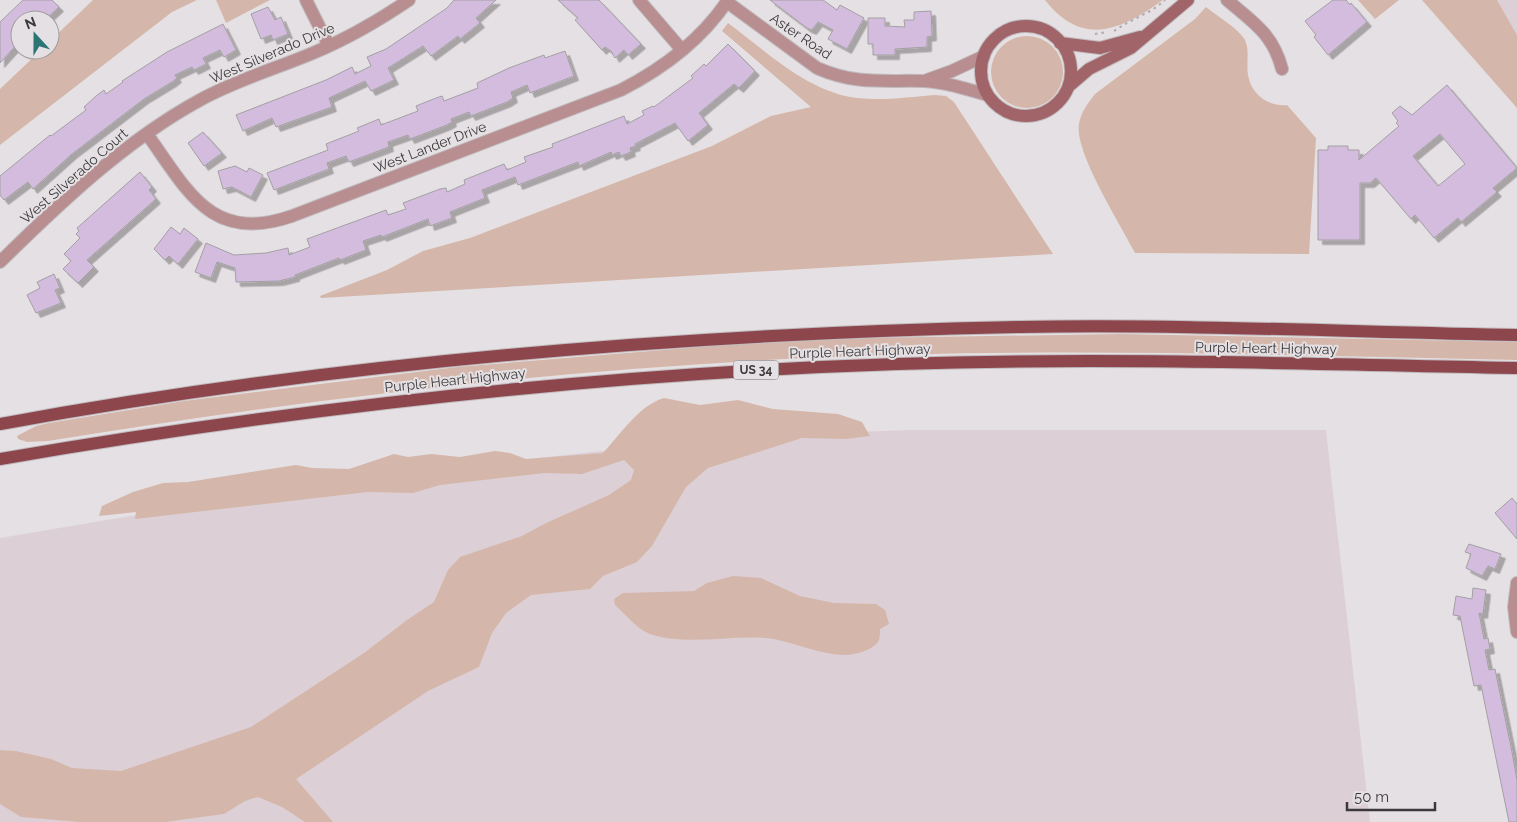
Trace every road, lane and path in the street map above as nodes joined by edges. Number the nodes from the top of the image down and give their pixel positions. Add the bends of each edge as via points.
1 (306, 0) edge
2 (409, 0) edge
3 (639, 0) edge
4 (1165, 0) edge
5 (1188, 0) edge
6 (1227, 0) edge
7 (728, 1) edge
8 (1095, 34) dead end
9 (1142, 37) junction
10 (1060, 43) junction
11 (329, 46) junction
12 (682, 50) junction
13 (984, 56) junction
14 (1282, 69) dead end
15 (924, 81) junction
16 (1068, 87) junction
17 (987, 95) junction
18 (146, 134) junction
19 (0, 262) edge
20 (1517, 335) edge
21 (1517, 368) edge
22 (0, 424) edge
23 (0, 459) edge
24 (1517, 583) edge
25 (1517, 632) edge

1 - 11 street
2 - 11 street, West Silverado Drive
3 - 12 street
4 - 8 path via 1114,31
5 - 9 street
6 - 14 street via 1265,32 1274,44
7 - 12 street, West Lander Drive
7 - 15 street, Aster Road via 817,68 832,75 877,82
9 - 10 street via 1100,48
9 - 16 street via 1131,48 1089,69
10 - 13 street via 1038,28 1011,29 999,35
10 - 16 street via 1070,64
11 - 18 street, West Silverado Drive via 234,83 183,109
12 - 18 street, West Lander Drive via 652,73 604,98 265,224 233,222 206,209 193,198
13 - 15 street, Aster Road
13 - 17 street via 981,76
15 - 17 street, Aster Road
16 - 17 street via 1053,107 1030,116 1007,112
18 - 19 street, West Silverado Court via 76,190
20 - 22 main road, Purple Heart Highway via 1024,327 749,337 469,359 324,375 175,395
21 - 23 main road, Purple Heart Highway / US 34 via 1141,361 774,369 508,389 368,404 118,438
24 - 25 street via 1514,607

